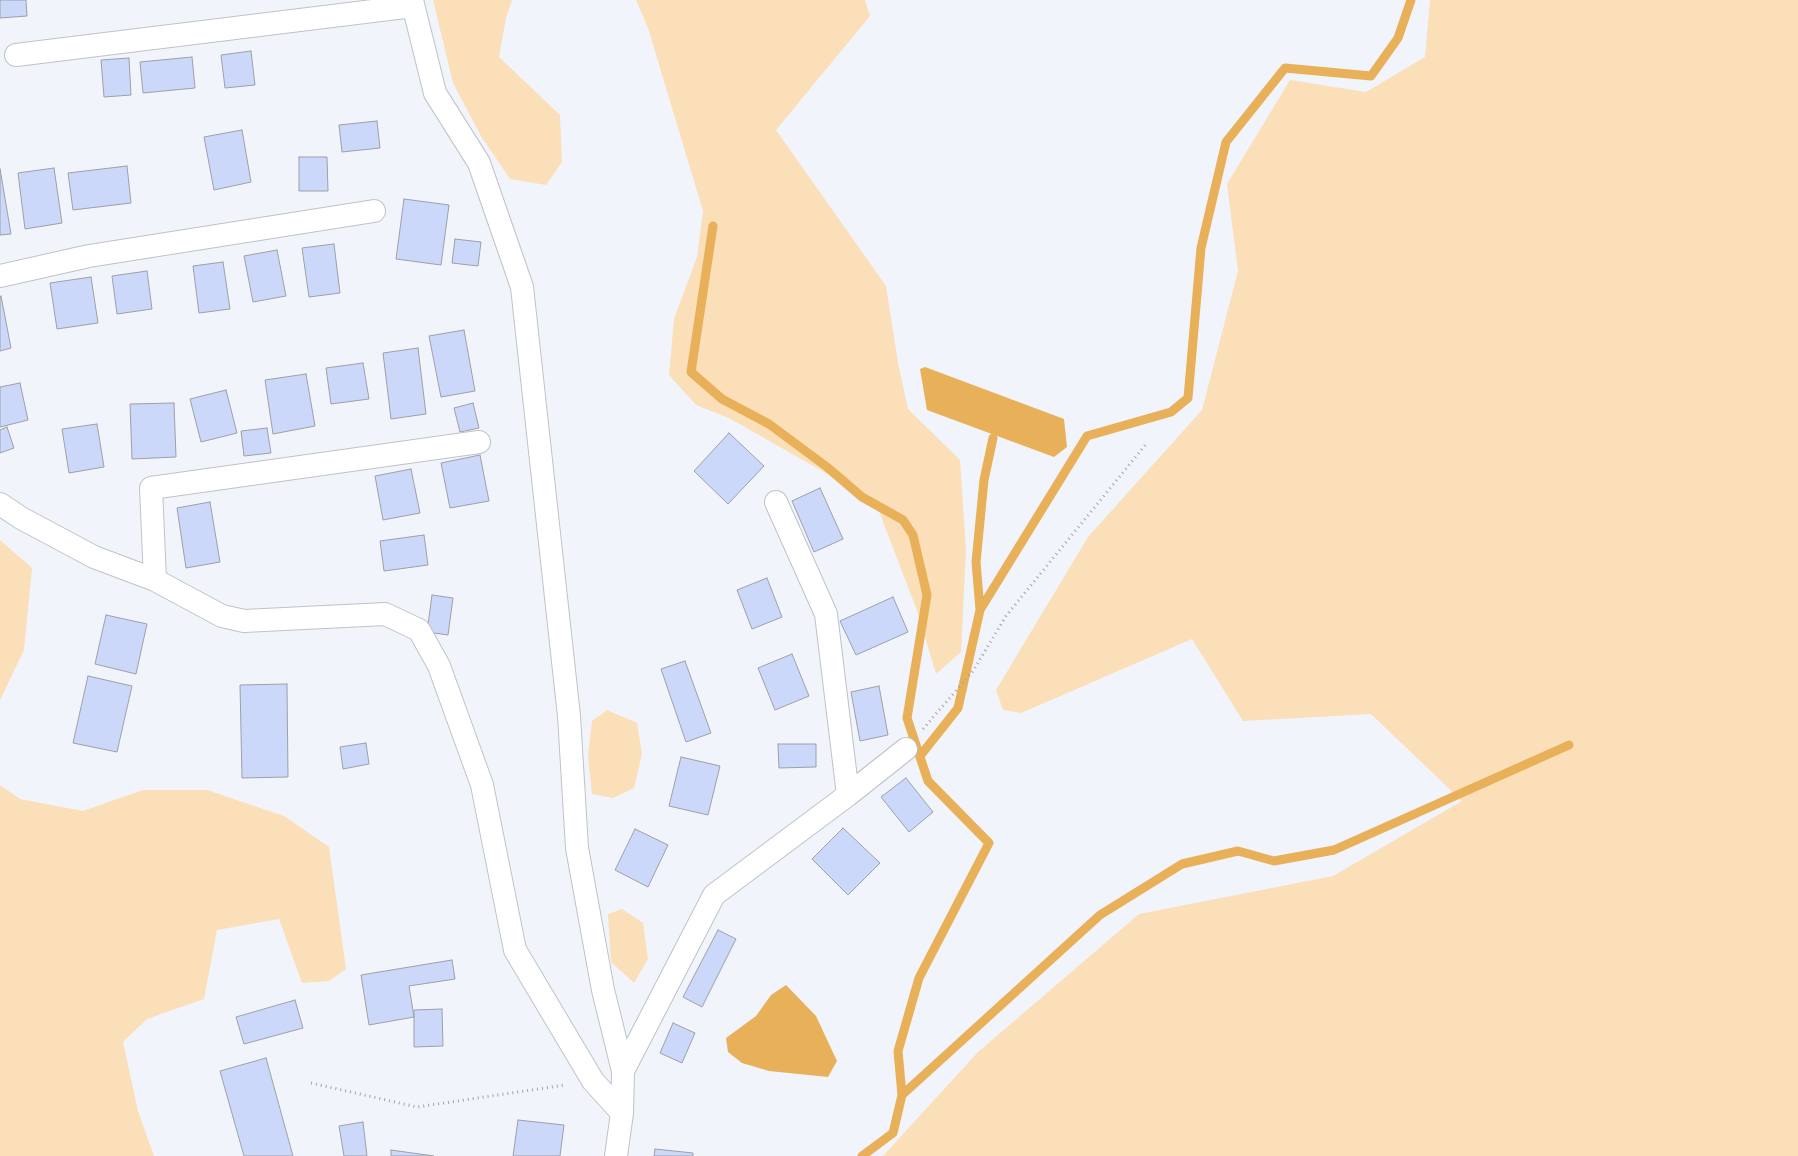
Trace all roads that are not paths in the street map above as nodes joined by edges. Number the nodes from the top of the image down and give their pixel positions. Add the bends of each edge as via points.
1 (413, 3) edge
2 (16, 55) dead end
3 (374, 211) dead end
4 (0, 276) edge
5 (479, 442) dead end
6 (776, 502) dead end
7 (0, 504) edge
8 (155, 580) junction
9 (906, 749) road end
10 (848, 795) junction
11 (623, 1071) junction
12 (622, 1113) junction
13 (616, 1156) edge

1 - 2 street
1 - 11 street via 435,93 479,163 522,287 569,716 577,848
3 - 4 street via 89,256
5 - 8 street via 151,488
6 - 10 street via 826,614
7 - 8 street via 94,557
8 - 12 street via 222,616 244,621 385,614 419,630 439,666 482,785 515,950 593,1081
9 - 10 street
10 - 11 street via 714,894
11 - 12 street
12 - 13 street

